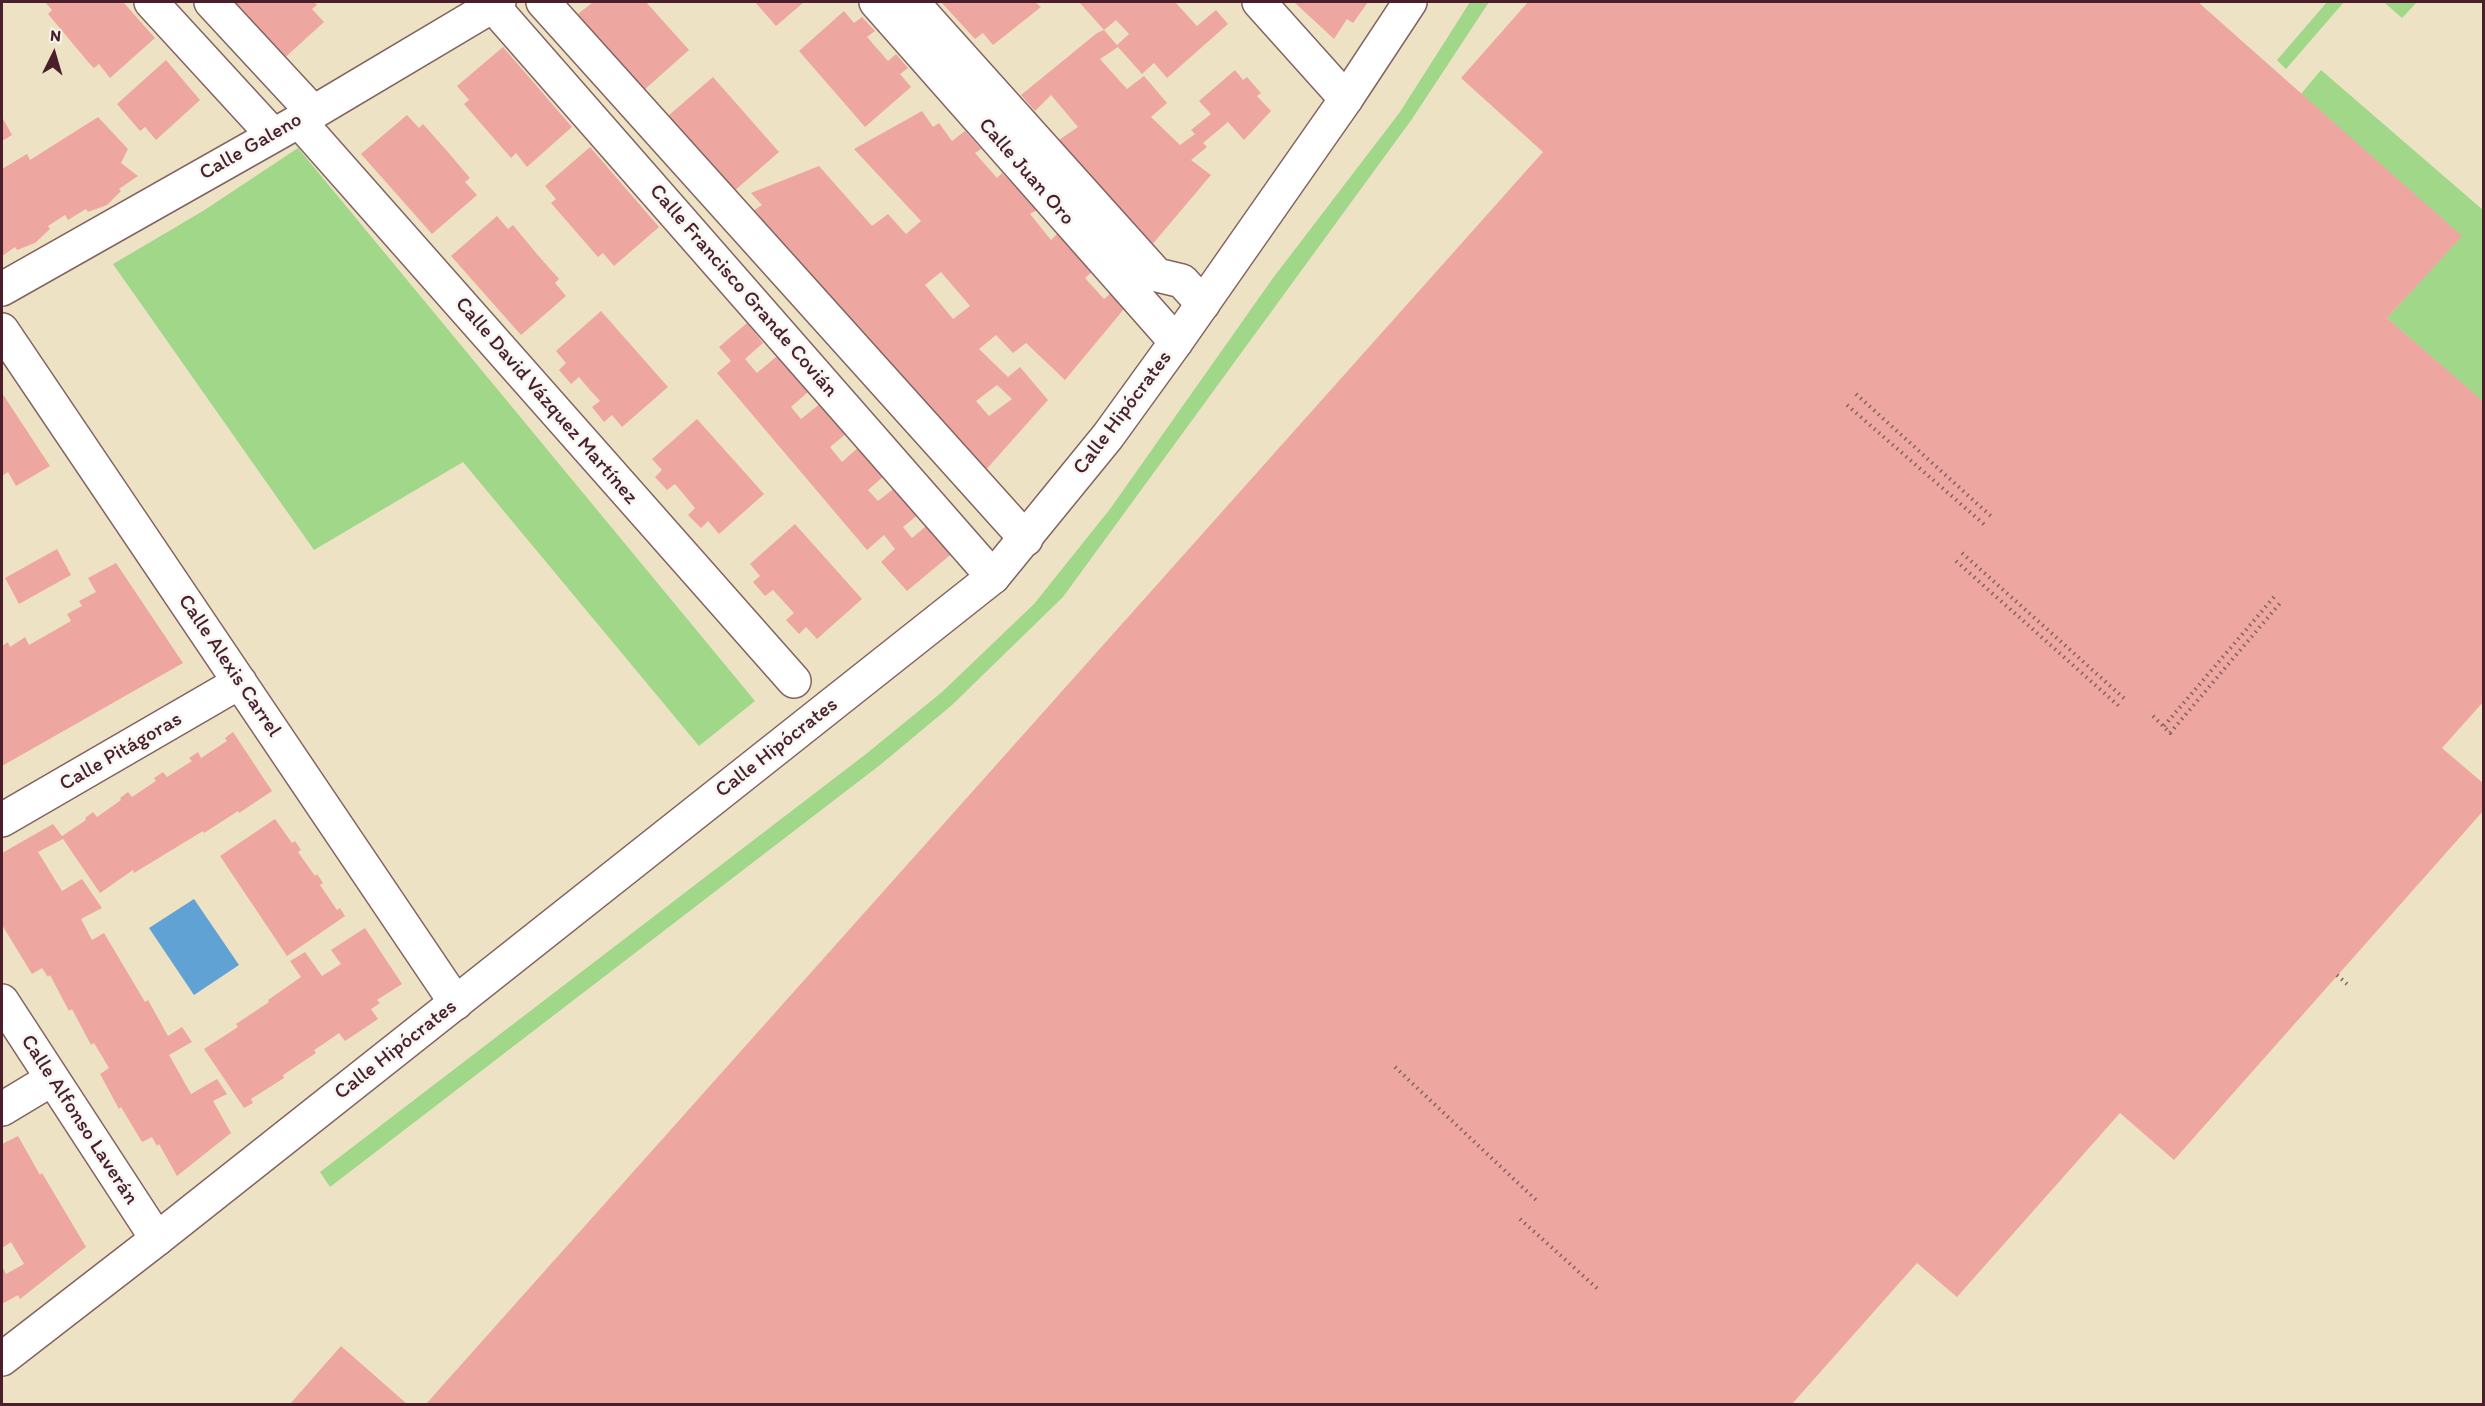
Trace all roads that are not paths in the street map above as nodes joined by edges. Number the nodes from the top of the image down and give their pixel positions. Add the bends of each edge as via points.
1 (150, 2) edge
2 (211, 2) edge
3 (543, 2) edge
4 (876, 2) edge
5 (912, 2) edge
6 (1259, 2) edge
7 (1410, 2) edge
8 (496, 3) edge
9 (1346, 99) junction
10 (294, 122) junction
11 (2, 289) edge
12 (1203, 304) junction
13 (2, 330) edge
14 (1176, 342) junction
15 (1026, 539) junction
16 (993, 577) junction
17 (794, 681) dead end
18 (240, 682) junction
19 (2, 820) edge
20 (2, 1001) edge
21 (456, 1003) junction
22 (52, 1079) junction
23 (2, 1109) edge
24 (158, 1239) junction
25 (2, 1359) edge

1 - 10 street
2 - 10 street
3 - 15 street, Calle Francisco Grande Covián
4 - 14 street, Calle Juan Oro
5 - 12 street, Calle Juan Oro via 1157,275 1182,281
6 - 9 street
7 - 9 street, Calle Hipócrates
8 - 10 street, Calle Galeno
8 - 16 street, Calle Francisco Grande Covián
9 - 12 street, Calle Hipócrates
10 - 11 street, Calle Galeno
10 - 17 street, Calle David Vázquez Martínez
12 - 14 street, Calle Hipócrates
13 - 18 street, Calle Alexis Carrel
14 - 15 street, Calle Hipócrates
15 - 16 street, Calle Hipócrates
16 - 21 street, Calle Hipócrates
18 - 19 street, Calle Pitágoras
18 - 21 street, Calle Alexis Carrel
20 - 22 street, Calle Alfonso Laverán
21 - 24 street, Calle Hipócrates
22 - 23 street
22 - 24 street, Calle Alfonso Laverán
24 - 25 street, Calle Hipócrates

